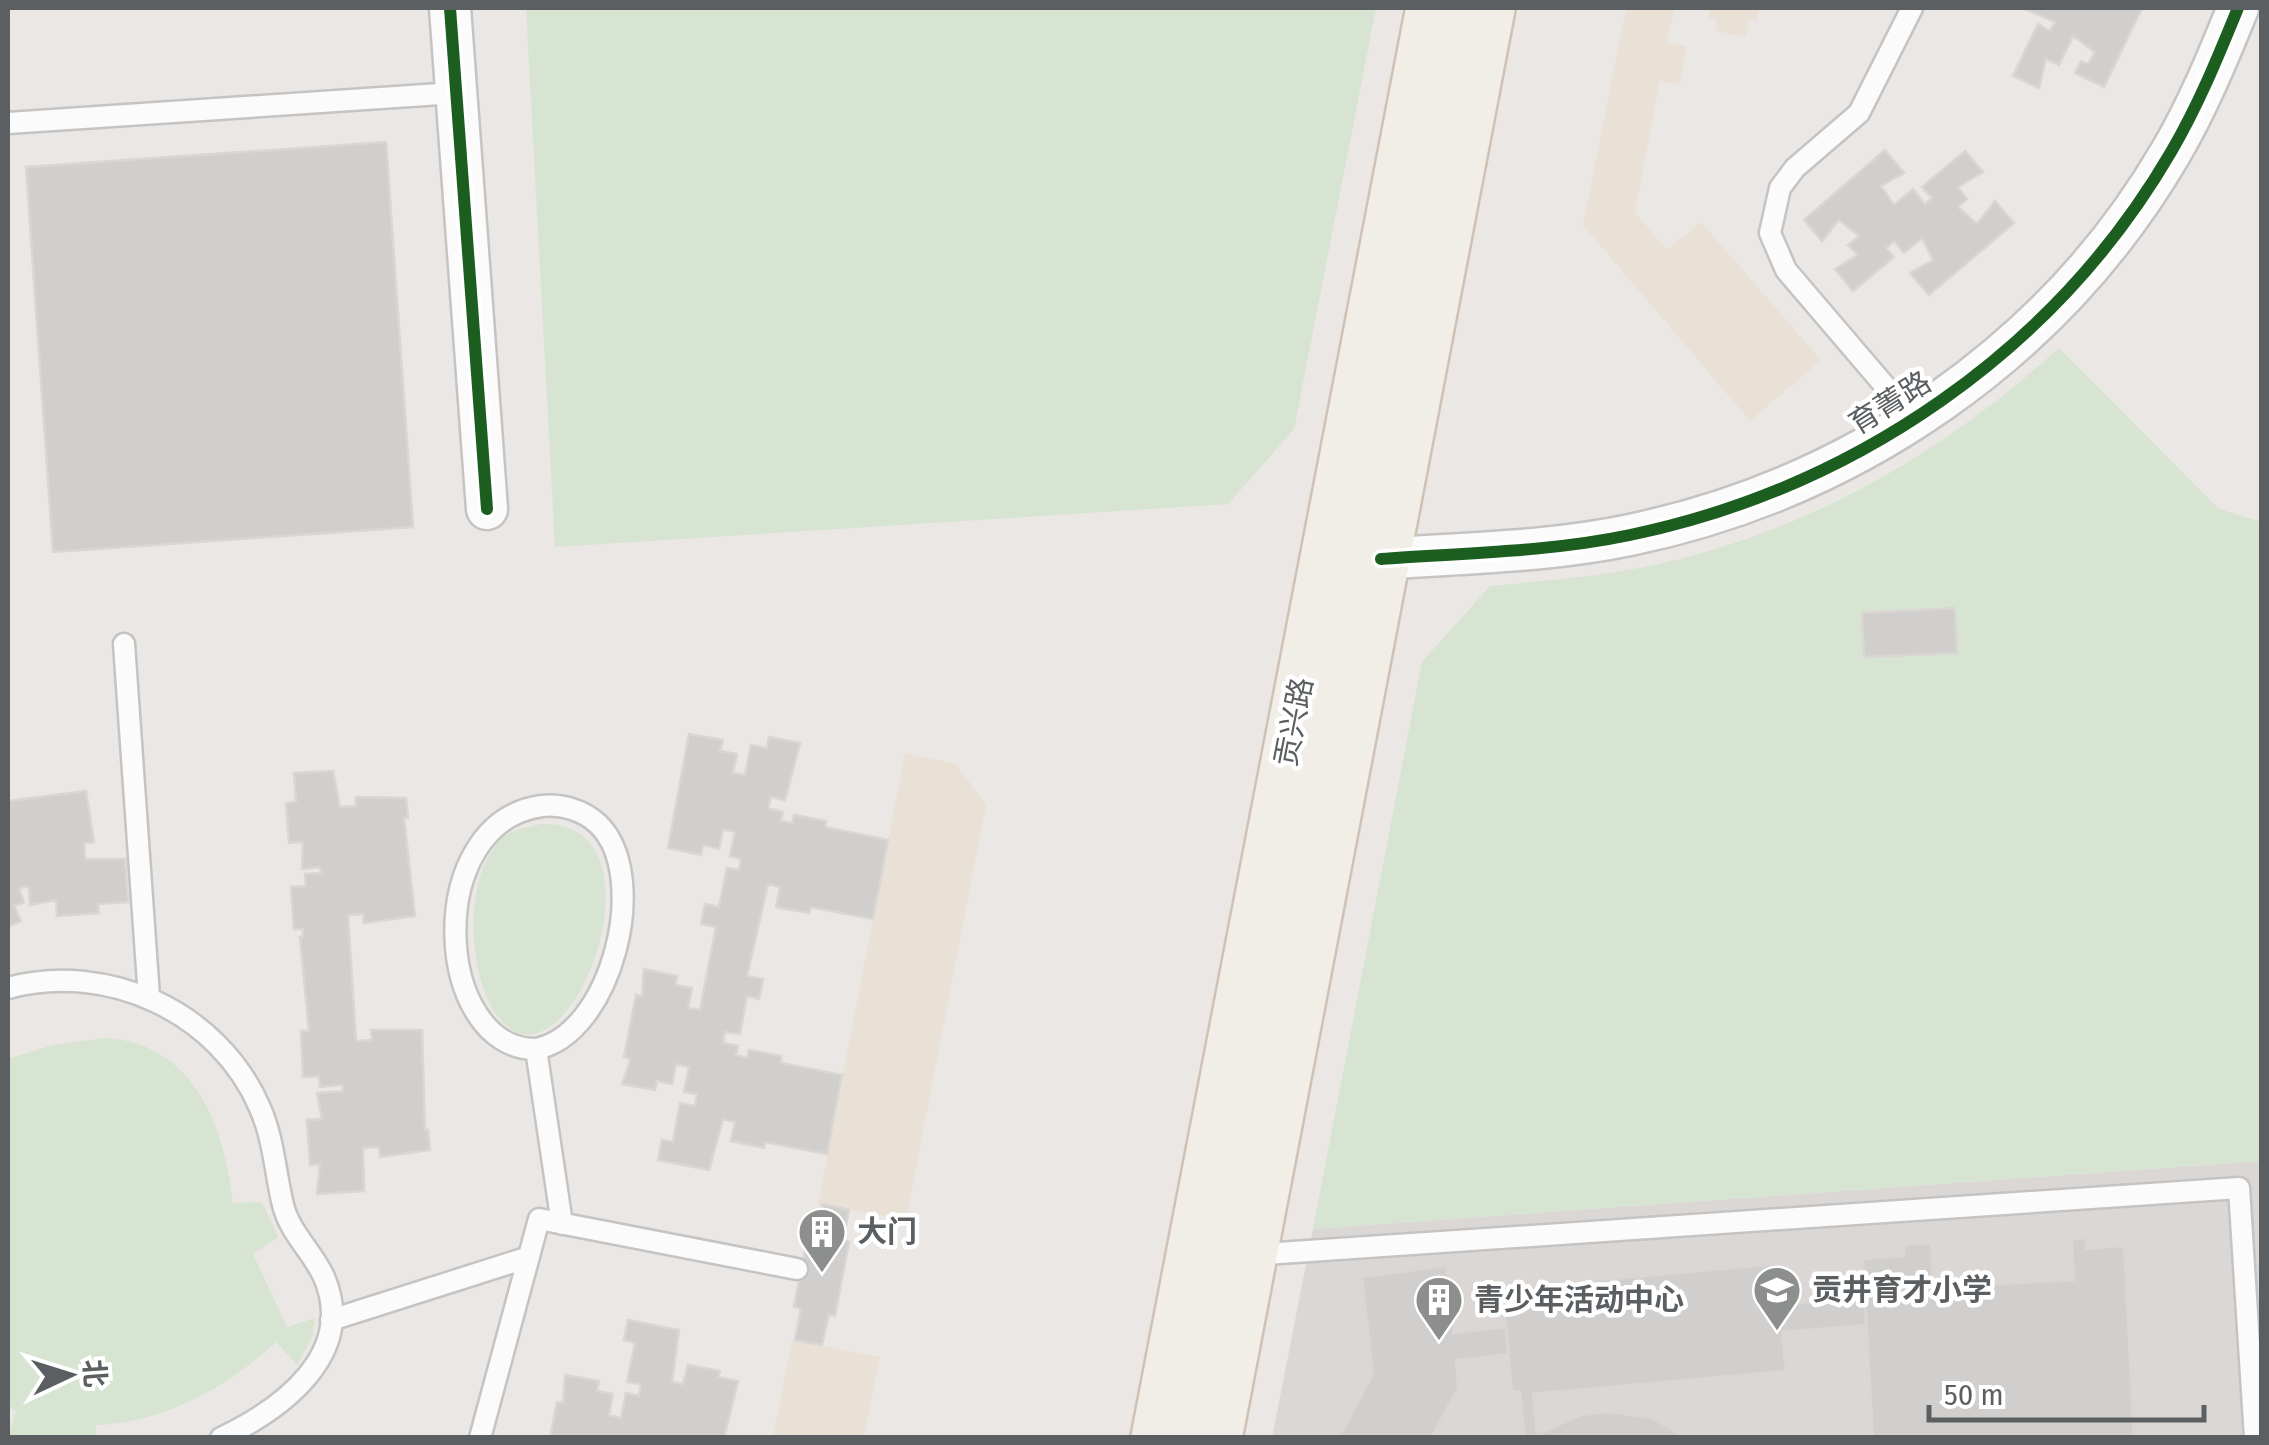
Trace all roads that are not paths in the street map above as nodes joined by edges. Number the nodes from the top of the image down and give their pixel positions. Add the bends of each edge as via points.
1 (450, 8) edge
2 (1434, 8) edge
3 (1487, 8) edge
4 (1912, 8) edge
5 (2238, 8) edge
6 (455, 92) junction
7 (8, 124) edge
8 (1914, 420) junction
9 (487, 510) dead end
10 (1381, 559) junction
11 (124, 644) dead end
12 (8, 988) edge
13 (149, 997) junction
14 (536, 1048) junction
15 (562, 1224) junction
16 (1248, 1255) junction
17 (529, 1257) junction
18 (798, 1269) dead end
19 (331, 1320) junction
20 (221, 1438) edge
21 (480, 1438) edge
22 (1159, 1438) edge
23 (1214, 1438) edge
24 (2255, 1438) edge

1 - 6 street
2 - 22 main road, 贡兴路
3 - 10 main road, 贡兴路
4 - 8 lane via 1859,112 1780,188 1770,233 1786,270
5 - 8 street, 育菁路 via 2172,152 2094,262 2015,343
6 - 7 lane
6 - 9 street
8 - 10 street, 育菁路 via 1820,472 1680,523 1555,546
10 - 16 main road, 贡兴路
11 - 13 lane
12 - 13 lane via 74,980
13 - 19 lane via 198,1027 255,1096 289,1224 326,1281
14 - 14 lane via 563,1040 585,1019 608,976 621,914 616,858 604,830 575,810 551,805 491,826 465,874 456,917 462,980 482,1024 499,1040
14 - 15 lane
15 - 17 lane via 539,1219
15 - 18 lane
16 - 23 main road, 贡兴路
16 - 24 lane via 2239,1188
17 - 19 lane
17 - 21 lane
19 - 20 lane via 309,1378

